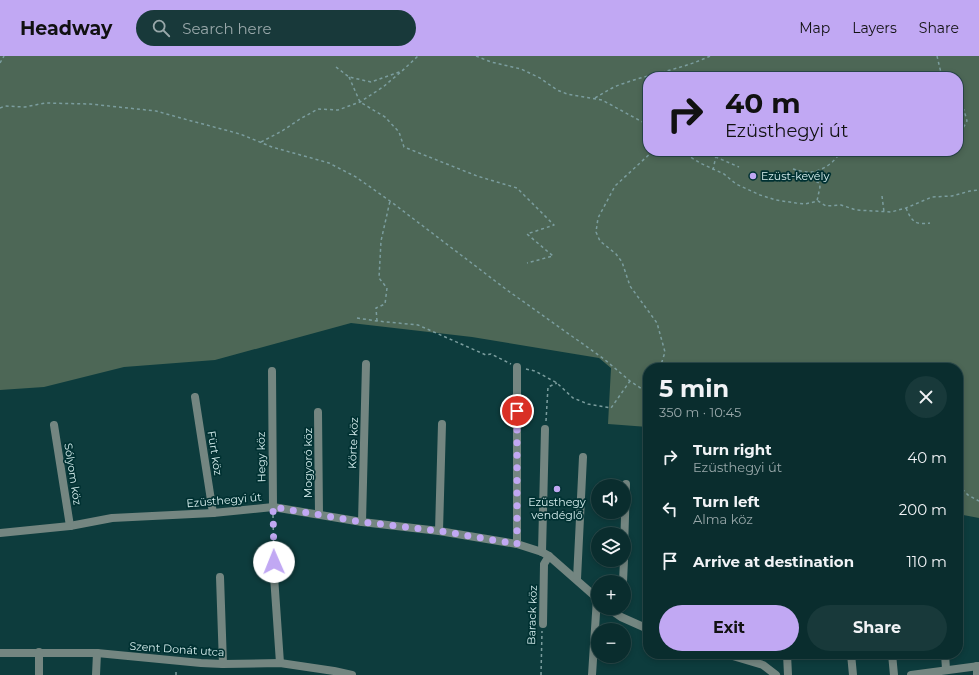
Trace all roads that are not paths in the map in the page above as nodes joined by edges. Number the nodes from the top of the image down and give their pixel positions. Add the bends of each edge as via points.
1 (366, 364) dead end
2 (517, 367) road end
3 (272, 371) dead end
4 (195, 397) dead end
5 (318, 412) dead end
6 (442, 424) dead end
7 (54, 425) dead end
8 (545, 429) road end
9 (583, 457) dead end
10 (273, 507) junction
11 (213, 513) junction
12 (319, 514) junction
13 (362, 522) junction
14 (70, 526) junction
15 (440, 531) junction
16 (0, 533) edge
17 (517, 544) junction
18 (542, 552) junction
19 (550, 556) junction
20 (274, 576) road end
21 (220, 577) dead end
22 (577, 579) junction
23 (591, 592) edge
24 (597, 615) edge
25 (618, 615) edge
26 (622, 618) joint
27 (543, 624) road end
28 (643, 627) edge
29 (39, 652) junction
30 (0, 653) edge
31 (97, 654) junction
32 (747, 659) edge
33 (787, 659) edge
34 (851, 659) edge
35 (892, 659) edge
36 (945, 659) edge
37 (280, 663) junction
38 (223, 664) junction
39 (978, 666) edge
40 (946, 669) junction
41 (39, 675) edge
42 (96, 675) edge
43 (352, 675) edge
44 (592, 675) edge
45 (776, 675) edge
46 (788, 675) edge
47 (853, 675) edge
48 (894, 675) edge
49 (911, 675) edge
50 (977, 675) edge

1 - 13 street, Körte köz
2 - 17 street
3 - 10 street, Hegy köz
4 - 11 street, Fürt köz
5 - 12 street, Mogyoró köz
6 - 15 street
7 - 14 street, Sólyom köz
8 - 18 street
9 - 22 street
10 - 11 street, Ezüsthegyi út
10 - 12 street, Ezüsthegyi út
11 - 14 street, Ezüsthegyi út via 112,518
12 - 13 street, Ezüsthegyi út
13 - 15 street, Ezüsthegyi út
14 - 16 street, Ezüsthegyi út
15 - 17 street, Ezüsthegyi út
17 - 18 street, Ezüsthegyi út
18 - 19 street, Ezüsthegyi út
19 - 22 street, Ezüsthegyi út
19 - 27 street, Barack köz via 544,564
20 - 37 street
21 - 38 street
22 - 23 street, Ezüsthegyi út
24 - 44 street
25 - 26 street
26 - 28 street
29 - 30 street, Szent Donát utca
29 - 31 street, Szent Donát utca
29 - 41 street
31 - 38 street, Szent Donát utca
31 - 42 street
32 - 45 street
33 - 46 street
34 - 47 street
35 - 48 street
36 - 40 street
37 - 38 street, Szent Donát utca
37 - 43 street, Szent Donát utca
39 - 40 street
39 - 50 street
40 - 49 street

